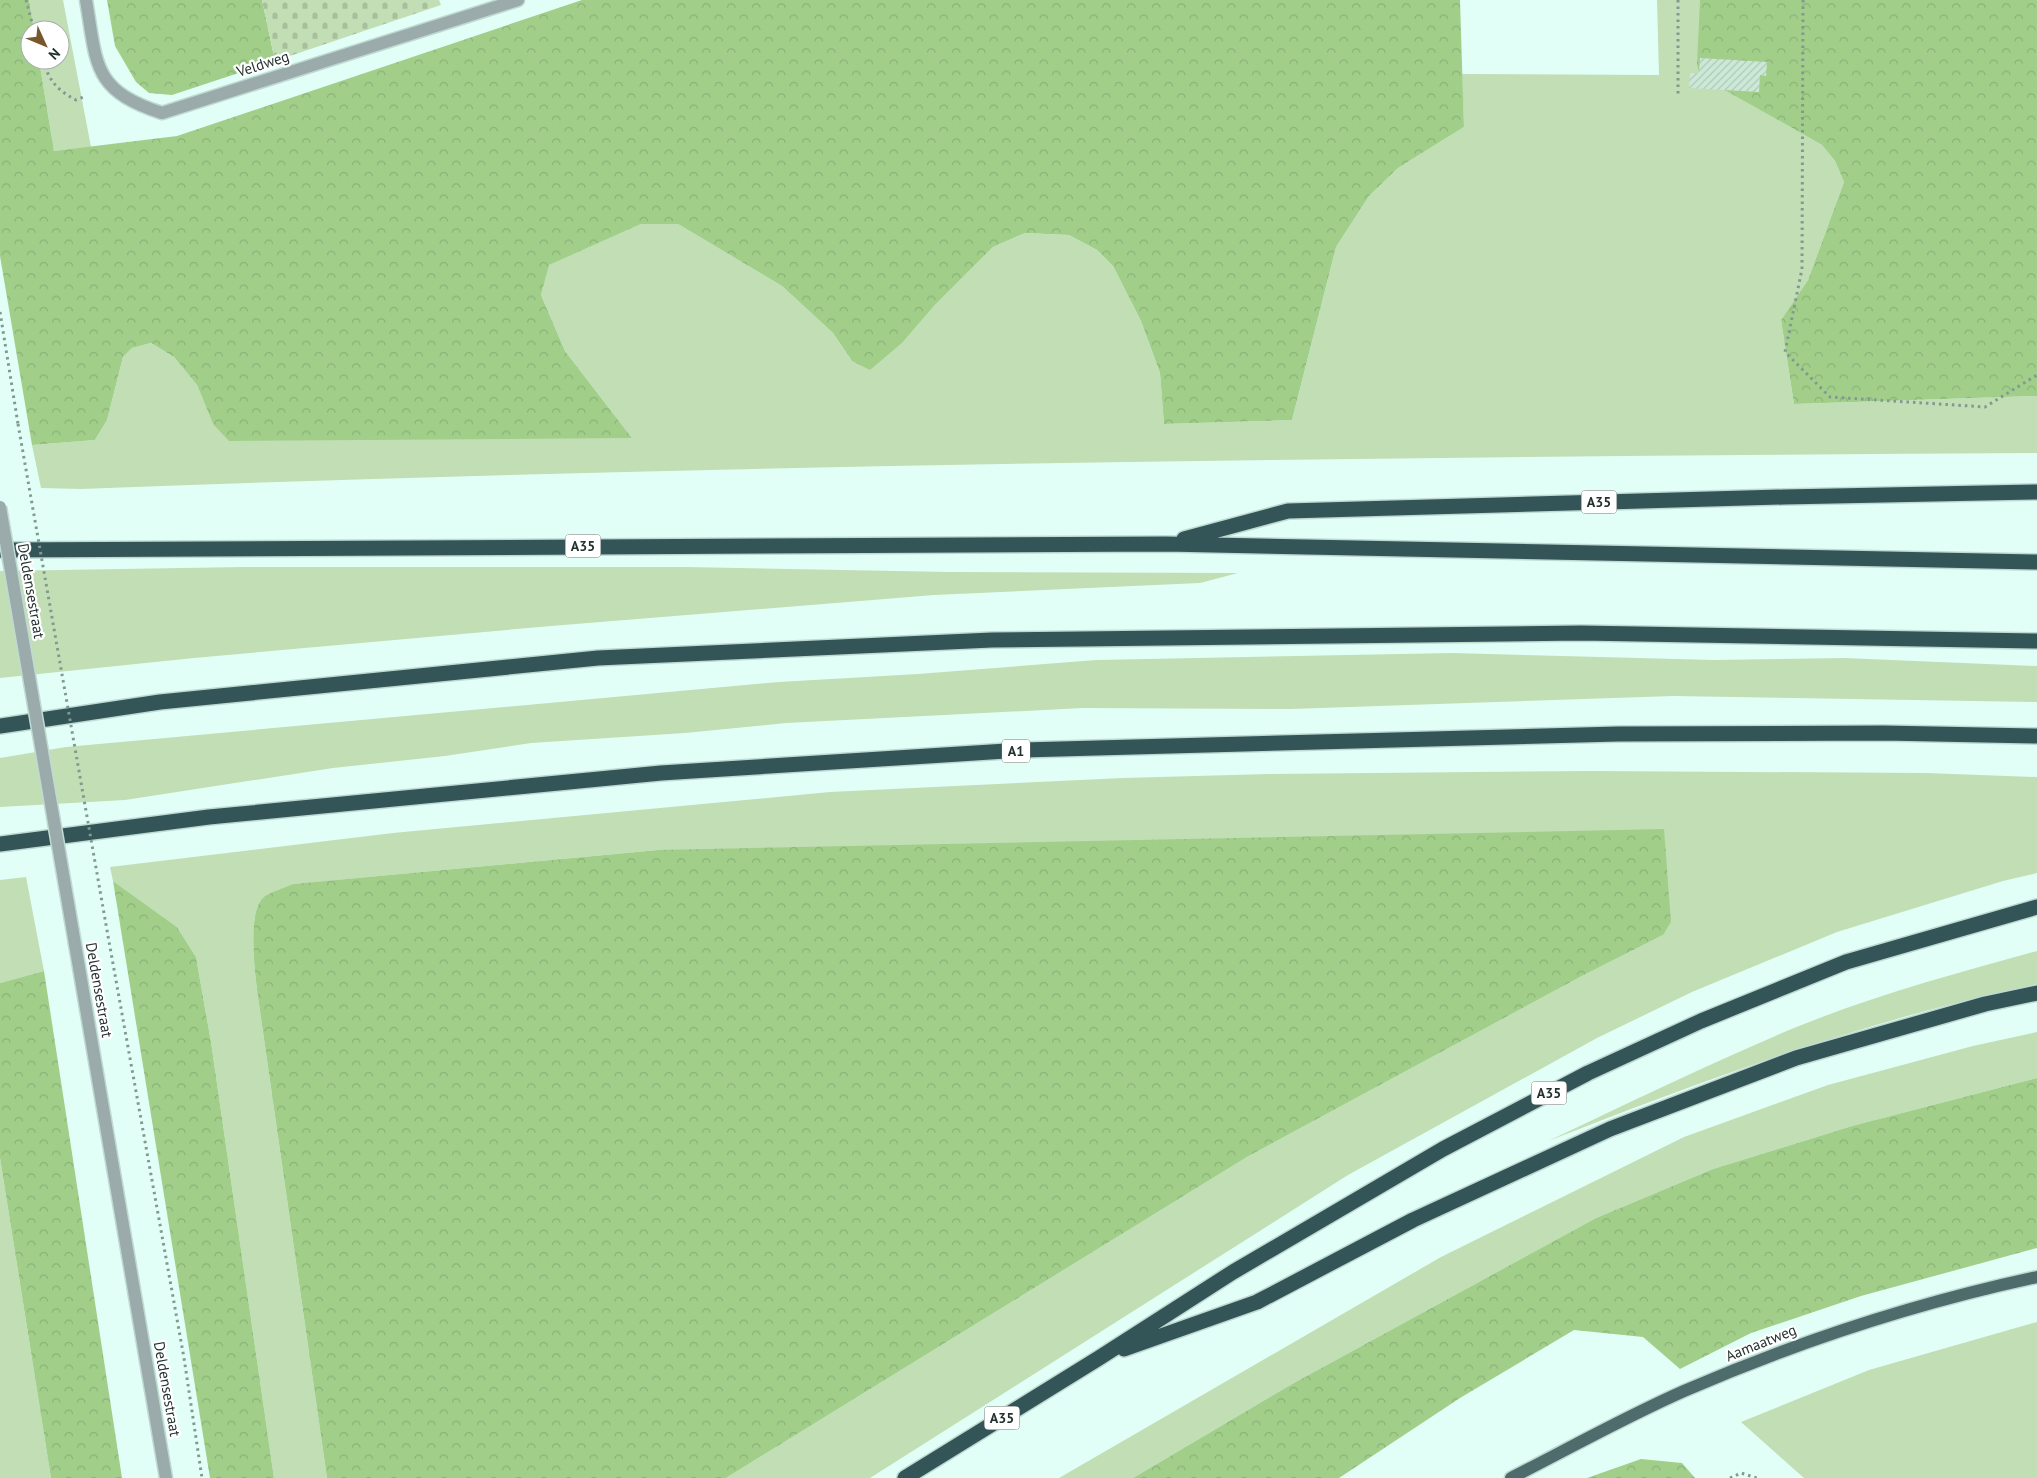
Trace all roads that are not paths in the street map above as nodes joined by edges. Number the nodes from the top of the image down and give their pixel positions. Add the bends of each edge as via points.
1 (86, 0) edge
2 (518, 0) edge
3 (2037, 492) edge
4 (0, 507) edge
5 (1166, 544) junction
6 (0, 550) edge
7 (2037, 562) edge
8 (2037, 641) edge
9 (0, 726) edge
10 (2037, 736) edge
11 (0, 844) edge
12 (2037, 907) edge
13 (2037, 993) edge
14 (2037, 1277) edge
15 (1099, 1358) junction
16 (166, 1478) edge
17 (905, 1478) edge
18 (1511, 1478) edge

1 - 2 street, Veldweg via 97,64 110,86 133,104 162,113
3 - 5 highway, A35 via 1288,511
4 - 16 street, Deldensestraat, bridge
5 - 6 highway, A35
5 - 7 highway, A35
8 - 9 highway via 1580,633 992,640 598,658 160,702
10 - 11 highway, A1 via 1618,734 1023,750 661,773 208,817
12 - 15 highway, A35 via 1846,962 1701,1021 1588,1073 1401,1173 1233,1272
13 - 15 highway, A35 via 1985,1004 1796,1058 1610,1129 1413,1220 1257,1302
14 - 18 main road, Aamaatweg via 1836,1331 1683,1392
15 - 17 highway, A35

